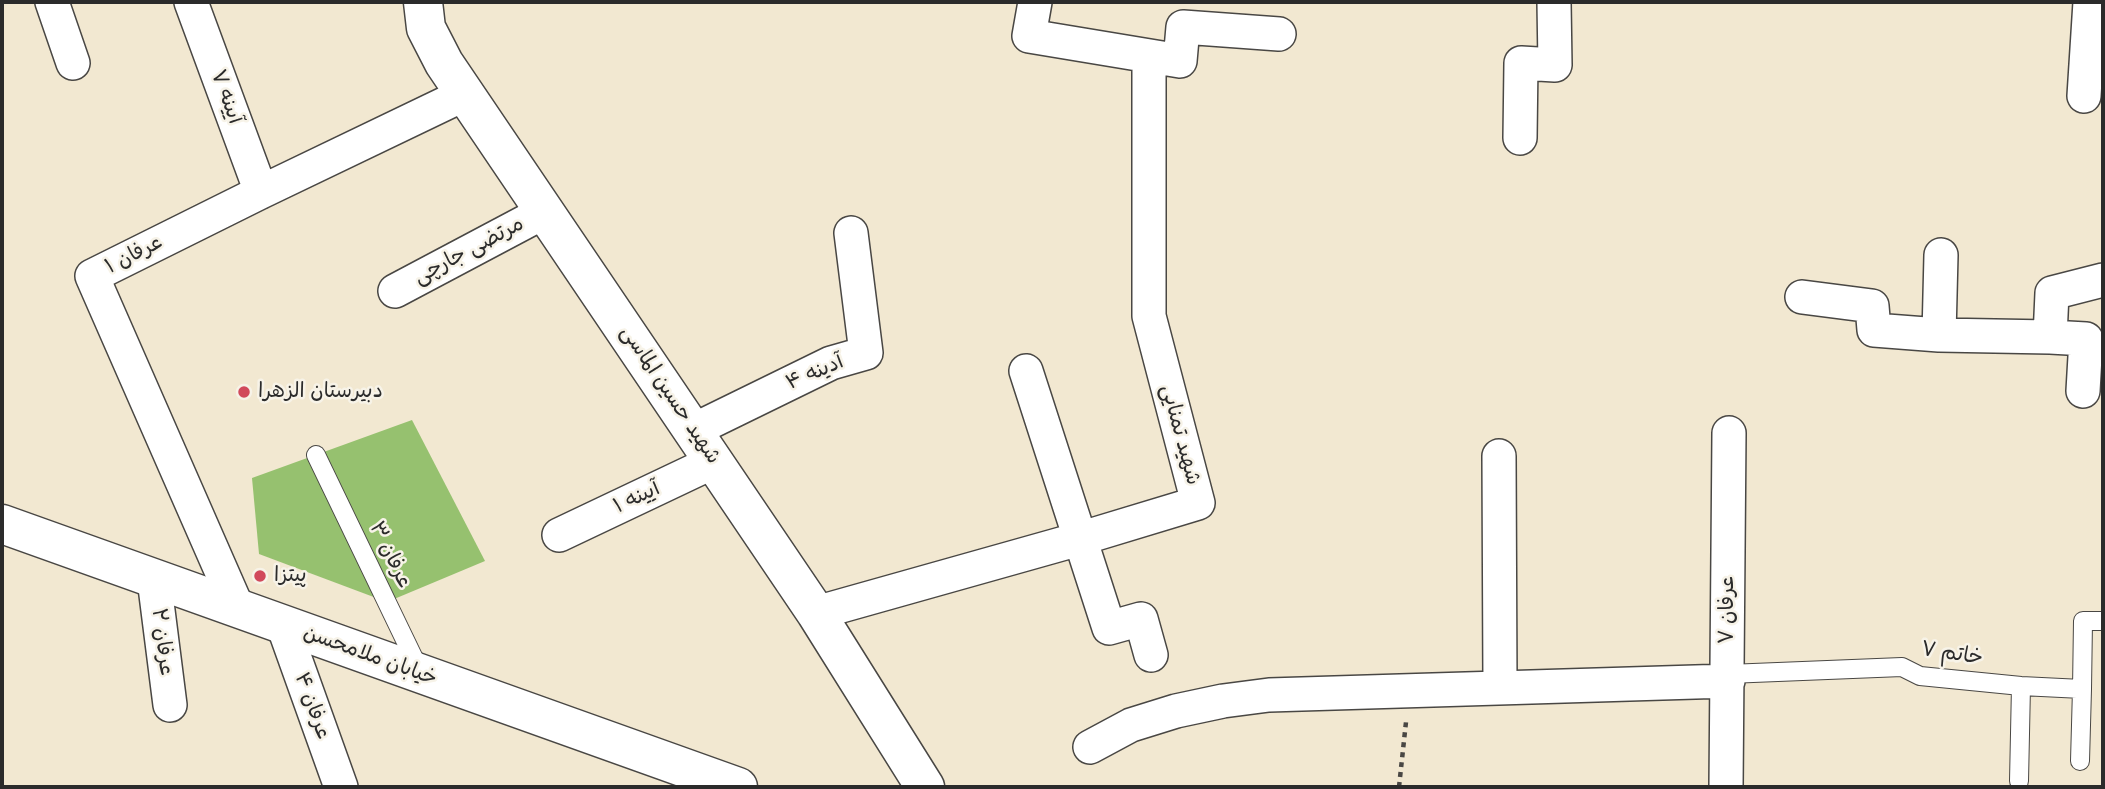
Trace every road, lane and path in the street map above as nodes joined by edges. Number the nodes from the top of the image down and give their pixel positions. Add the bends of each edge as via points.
1 (52, 2) edge
2 (191, 2) edge
3 (423, 2) edge
4 (1035, 2) edge
5 (1554, 2) edge
6 (2090, 2) edge
7 (1279, 34) dead end
8 (1149, 56) junction
9 (73, 63) dead end
10 (465, 94) junction
11 (2084, 96) dead end
12 (1520, 138) dead end
13 (261, 192) junction
14 (544, 212) junction
15 (851, 233) dead end
16 (1941, 255) dead end
17 (2103, 280) edge
18 (395, 291) dead end
19 (1802, 297) dead end
20 (1939, 335) junction
21 (2050, 337) junction
22 (1026, 371) dead end
23 (2083, 391) dead end
24 (1729, 433) dead end
25 (705, 445) junction
26 (316, 455) dead end
27 (1499, 456) dead end
28 (2, 524) edge
29 (559, 535) dead end
30 (1079, 540) junction
31 (154, 579) junction
32 (238, 609) junction
33 (816, 612) junction
34 (2103, 621) edge
35 (283, 625) junction
36 (1151, 655) dead end
37 (422, 675) junction
38 (1728, 678) junction
39 (2021, 686) junction
40 (1500, 687) junction
41 (1410, 690) junction
42 (2082, 690) junction
43 (170, 705) dead end
44 (1090, 747) dead end
45 (2080, 761) dead end
46 (2019, 780) dead end
47 (341, 787) edge
48 (738, 787) edge
49 (925, 787) edge
50 (1399, 787) edge
51 (1726, 787) edge

1 - 9 street
2 - 13 street, آیینه ۷
3 - 10 street, شهید حسین الماسی via 433,44
4 - 8 street via 1029,36
5 - 12 street via 1555,65 1521,63
6 - 11 street
7 - 8 street via 1183,27 1180,61
8 - 30 street, شهید تمنایی via 1149,316 1198,503
10 - 13 street, عرفان ۱
10 - 14 street, شهید حسین الماسی
13 - 32 street, عرفان ۱ via 92,276
14 - 18 street, مرتضی جارچی
14 - 25 street, شهید حسین الماسی
15 - 25 street, آدینه ۴ via 866,353 831,363
16 - 20 street
17 - 21 street via 2052,293
19 - 20 street via 1872,306 1874,330
20 - 21 street
21 - 23 street via 2086,339
22 - 30 street
24 - 38 street, عرفان ۷
25 - 29 street, آیینه ۱
25 - 33 street, شهید حسین الماسی
26 - 37 lane, عرفان ۳
27 - 40 street
28 - 31 street, خیابان ملامحسن
30 - 33 street, شهید تمنایی
30 - 36 street via 1109,628 1141,619
31 - 32 street, خیابان ملامحسن
31 - 43 street, عرفان ۲
32 - 35 street, خیابان ملامحسن
33 - 49 street, شهید حسین الماسی
34 - 42 lane via 2083,621
35 - 37 street, خیابان ملامحسن
35 - 47 street, عرفان ۴
37 - 48 street, خیابان ملامحسن
38 - 39 lane, خاتم ۷ via 1902,667 1920,676
38 - 40 street
38 - 51 street, عرفان ۷
39 - 42 lane, خاتم ۷
39 - 46 lane
40 - 41 street
41 - 44 street via 1223,701 1131,725
41 - 50 path
42 - 45 lane

